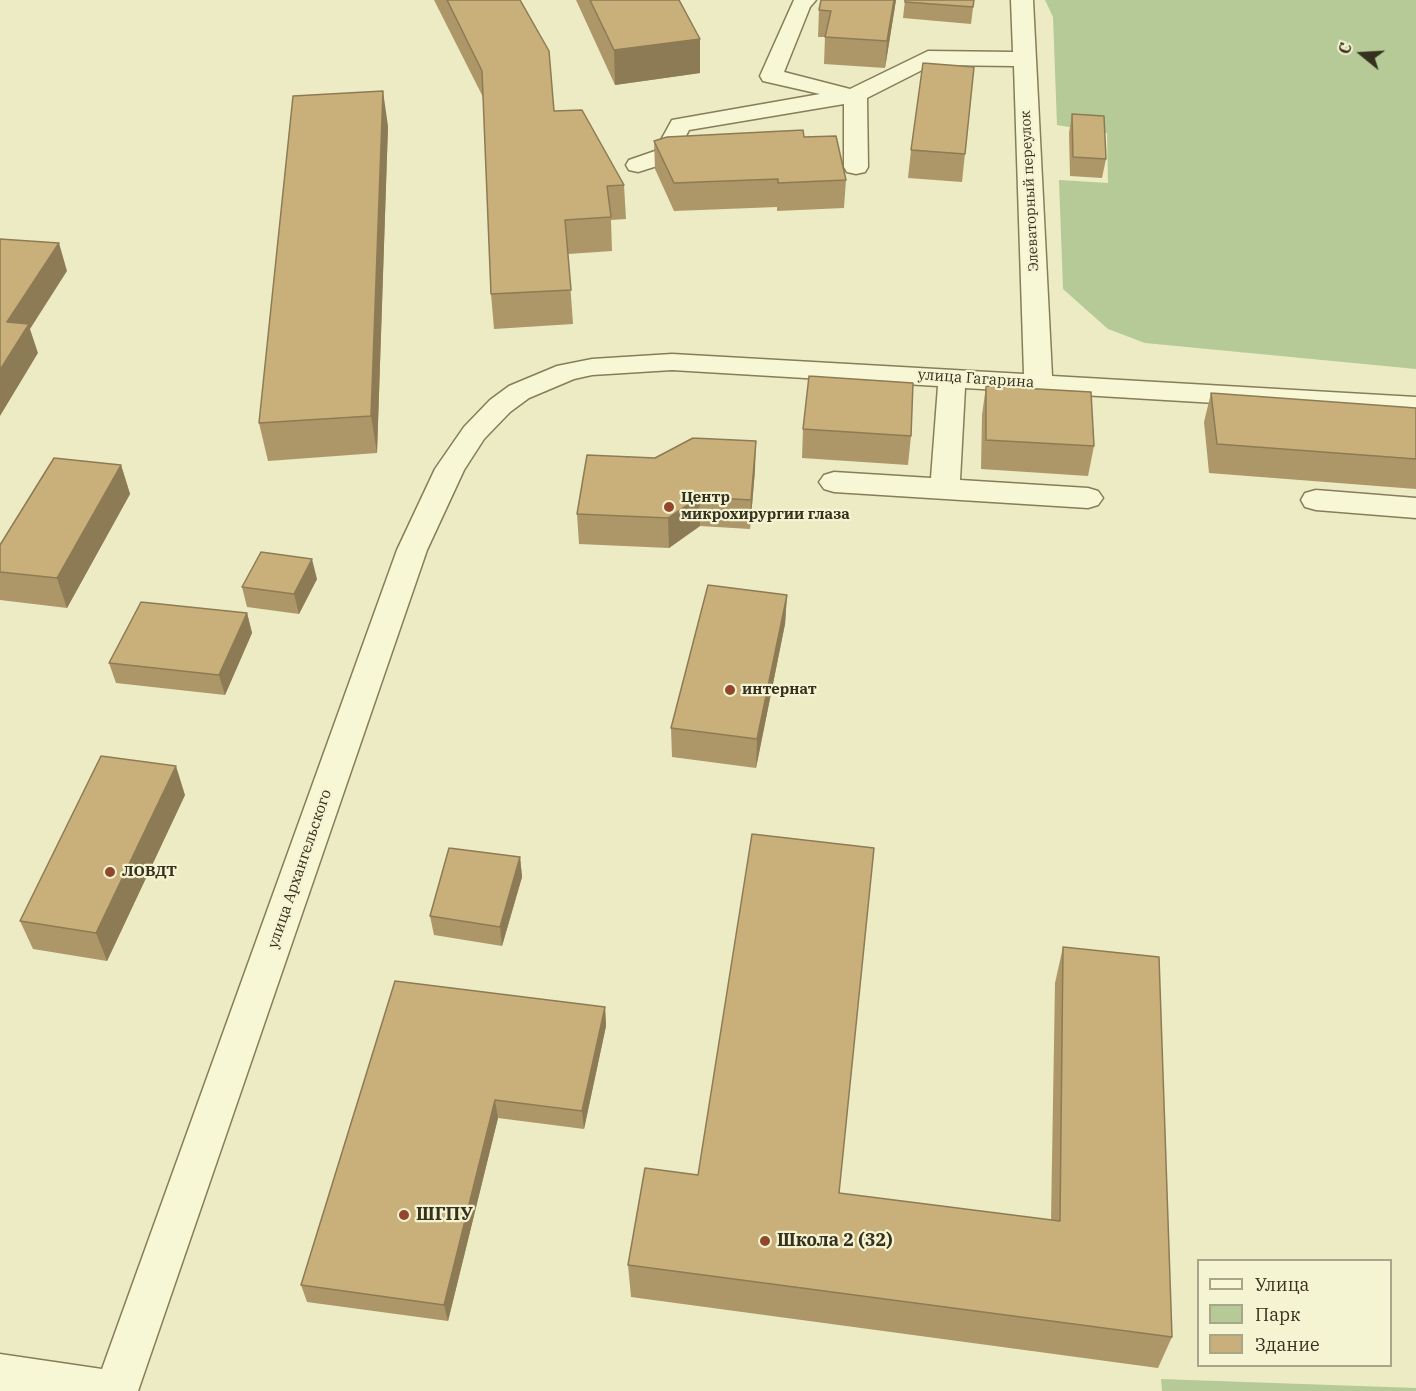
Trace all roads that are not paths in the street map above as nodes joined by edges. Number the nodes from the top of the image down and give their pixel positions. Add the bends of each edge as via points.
1 (805, 0) edge
2 (1022, 0) edge
3 (1024, 59) junction
4 (856, 95) junction
5 (638, 165) dead end
6 (856, 167) dead end
7 (952, 377) junction
8 (538, 382) joint
9 (1038, 383) junction
10 (1416, 406) edge
11 (834, 482) dead end
12 (945, 489) junction
13 (1088, 498) dead end
14 (1316, 500) dead end
15 (1416, 508) edge
16 (0, 1376) edge
17 (104, 1391) edge
18 (116, 1391) edge

1 - 4 street via 771,76
2 - 3 street, Элеваторный переулок
3 - 4 street via 928,58
3 - 9 street, Элеваторный переулок
4 - 5 street via 680,125 665,156
4 - 6 street
7 - 8 street, улица Гагарина via 672,362 592,367
7 - 9 street, улица Гагарина
7 - 12 street
8 - 18 street, улица Архангельского via 500,406 474,433 450,469 412,550
9 - 10 street, улица Гагарина
11 - 12 street
12 - 13 street
14 - 15 street
16 - 17 street

